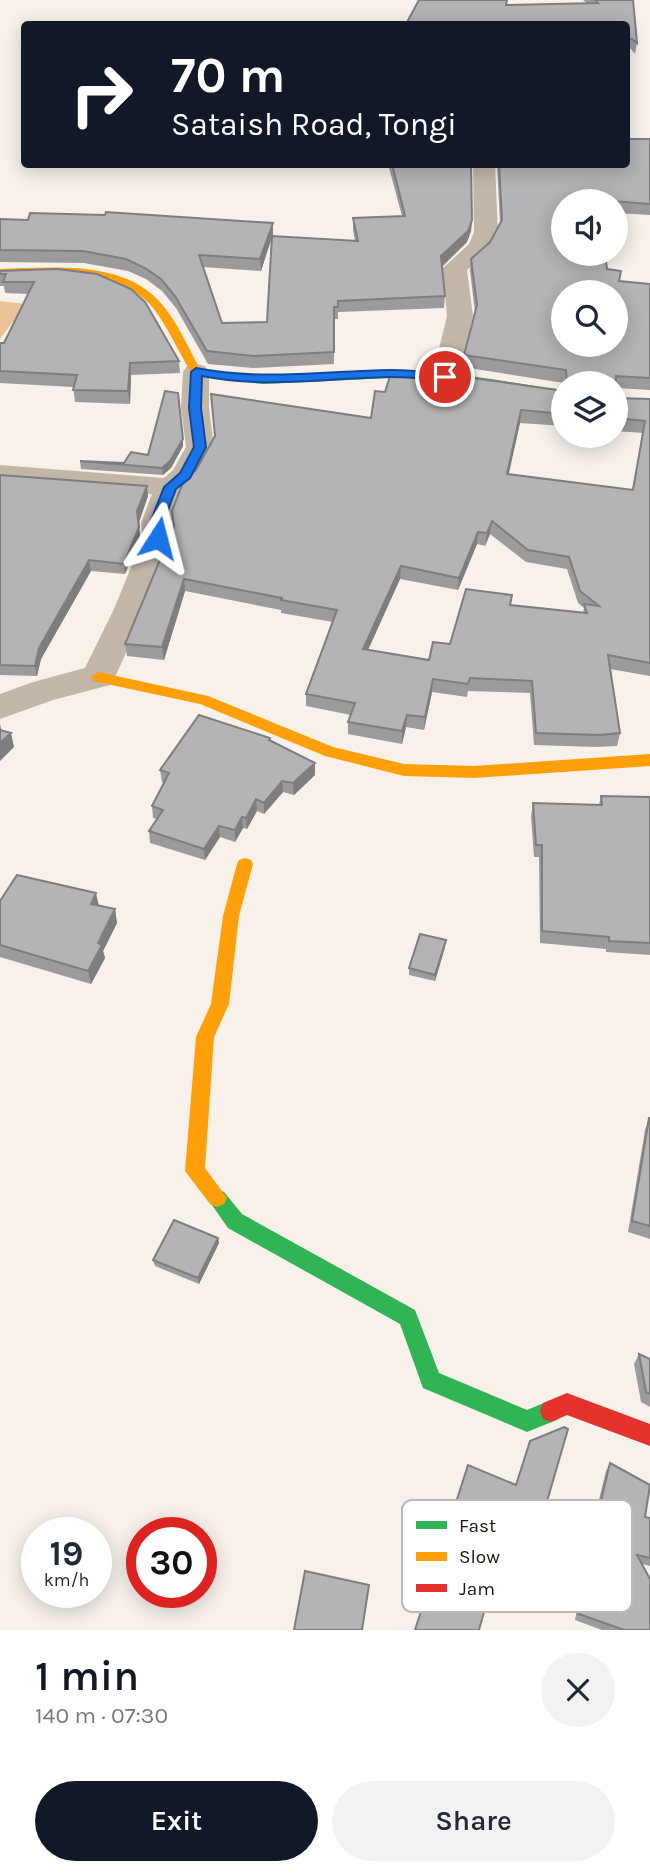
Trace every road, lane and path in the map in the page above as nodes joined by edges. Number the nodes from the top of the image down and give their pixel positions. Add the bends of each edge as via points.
1 (484, 168) edge
2 (0, 272) edge
3 (196, 372) junction
4 (445, 377) junction
5 (551, 392) edge
6 (0, 474) edge
7 (170, 487) junction
8 (98, 677) junction
9 (0, 707) edge
10 (650, 760) edge
11 (245, 864) dead end
12 (650, 1436) edge

1 - 4 street via 486,232 479,247 455,268 460,316
2 - 3 street via 109,278 145,292
3 - 4 street via 233,379 393,373
3 - 7 street via 200,447 186,475
4 - 5 street
6 - 7 street
7 - 8 street via 156,523 158,538
8 - 9 street
8 - 10 street via 160,688 216,705 329,753 372,765 463,774
11 - 12 street via 231,916 220,1004 205,1037 195,1171 235,1221 408,1317 431,1380 527,1421 567,1404

